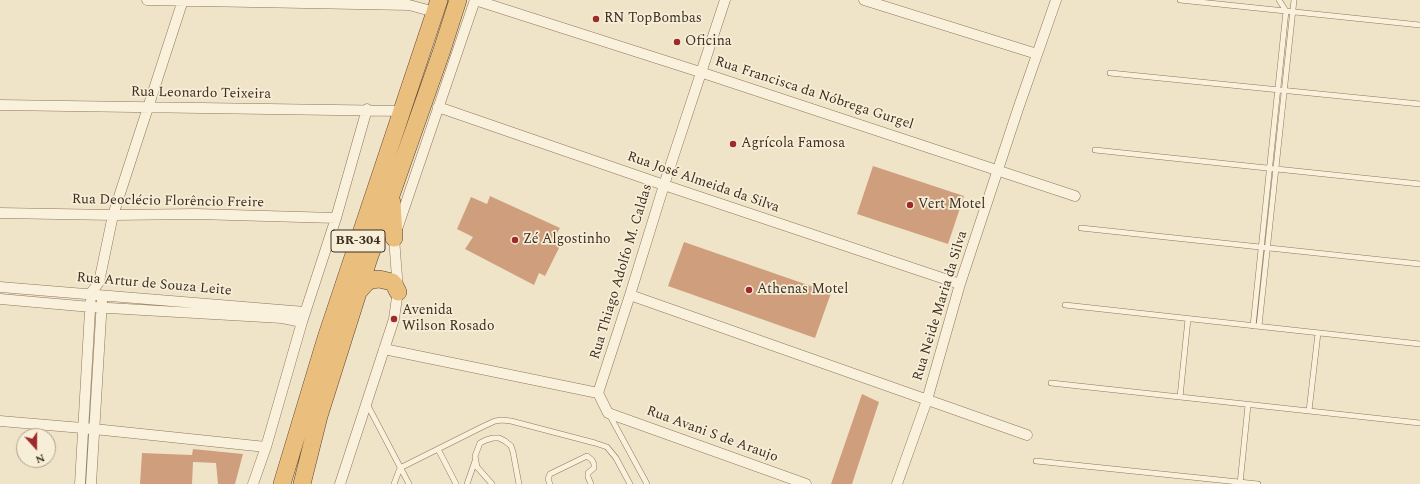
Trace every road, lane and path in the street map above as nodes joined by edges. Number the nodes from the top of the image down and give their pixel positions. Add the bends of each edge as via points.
1 (147, 0) edge
2 (183, 0) edge
3 (458, 0) edge
4 (475, 0) edge
5 (725, 0) edge
6 (864, 0) edge
7 (1056, 0) edge
8 (1180, 0) edge
9 (1280, 0) edge
10 (1294, 0) edge
11 (437, 6) edge
12 (1286, 11) junction
13 (1292, 12) junction
14 (1420, 25) edge
15 (1037, 54) junction
16 (700, 72) junction
17 (1110, 72) dead end
18 (1277, 90) junction
19 (1284, 90) junction
20 (1420, 104) edge
21 (0, 106) edge
22 (148, 107) junction
23 (438, 107) junction
24 (367, 110) junction
25 (402, 111) junction
26 (1095, 150) dead end
27 (1269, 168) junction
28 (1276, 169) junction
29 (998, 170) junction
30 (1420, 184) edge
31 (664, 185) junction
32 (392, 192) junction
33 (1075, 196) dead end
34 (0, 213) edge
35 (113, 215) junction
36 (336, 218) junction
37 (1081, 228) dead end
38 (394, 238) junction
39 (1261, 246) junction
40 (1267, 247) junction
41 (1420, 264) edge
42 (99, 282) junction
43 (960, 284) junction
44 (0, 286) edge
45 (358, 292) junction
46 (398, 292) junction
47 (91, 294) junction
48 (102, 294) junction
49 (630, 296) junction
50 (0, 299) edge
51 (1065, 305) dead end
52 (91, 307) junction
53 (102, 307) junction
54 (304, 317) junction
55 (1188, 319) junction
56 (1256, 326) junction
57 (1318, 333) junction
58 (1420, 344) edge
59 (384, 349) junction
60 (1051, 383) dead end
61 (598, 393) junction
62 (1180, 397) junction
63 (927, 400) junction
64 (367, 404) junction
65 (1248, 405) junction
66 (1309, 411) junction
67 (608, 413) junction
68 (0, 421) edge
69 (1420, 423) edge
70 (89, 428) junction
71 (1027, 436) dead end
72 (266, 447) junction
73 (438, 448) junction
74 (475, 461) junction
75 (1036, 461) dead end
76 (400, 468) junction
77 (1240, 483) edge
78 (80, 484) edge
79 (91, 484) edge
80 (253, 484) edge
81 (282, 484) edge
82 (302, 484) edge
83 (340, 484) edge
84 (394, 484) edge
85 (408, 484) edge
86 (456, 484) edge
87 (467, 484) edge
88 (492, 484) edge
89 (519, 484) edge
90 (550, 484) edge
91 (591, 484) edge
92 (630, 484) edge
93 (647, 484) edge
94 (806, 484) edge
95 (897, 484) edge
96 (1258, 484) edge

1 - 2 street
2 - 11 street
2 - 22 street
3 - 32 highway, BR-304
4 - 16 street, Rua Francisca da Nóbrega Gurgel
4 - 23 street
5 - 16 street, Rua Thiago Adolfo M. Caldas
6 - 15 street
7 - 15 street, Rua Neide Maria da Silva
8 - 12 lane
9 - 12 lane
10 - 13 lane
11 - 25 highway, BR-304
12 - 13 lane
12 - 18 lane
13 - 14 lane
13 - 19 lane
15 - 29 street, Rua Neide Maria da Silva
16 - 29 street, Rua Francisca da Nóbrega Gurgel
16 - 31 street, Rua Thiago Adolfo M. Caldas
17 - 18 lane
18 - 19 lane
18 - 27 lane
19 - 20 lane
19 - 28 lane
21 - 22 street, Rua Leonardo Teixeira
22 - 24 street, Rua Leonardo Teixeira
22 - 35 street
23 - 31 street, Rua José Almeida da Silva
23 - 38 street
24 - 25 street, Rua Leonardo Teixeira
24 - 36 street
25 - 81 highway, BR-304 via 328,330
26 - 27 lane
27 - 28 lane
27 - 39 lane
28 - 30 lane
28 - 40 lane
29 - 33 street, Rua Francisca da Nóbrega Gurgel
29 - 43 street, Rua Neide Maria da Silva
31 - 43 street, Rua José Almeida da Silva
31 - 49 street, Rua Thiago Adolfo M. Caldas
32 - 38 highway
32 - 45 highway, BR-304
34 - 35 street, Rua Deoclécio Florêncio Freire
35 - 36 street, Rua Deoclécio Florêncio Freire via 196,214
35 - 42 street
36 - 54 street
37 - 39 lane
38 - 46 street
39 - 40 lane
39 - 56 lane
40 - 41 lane
40 - 56 lane
42 - 47 street
42 - 48 street
43 - 63 street, Rua Neide Maria da Silva
44 - 47 street, Rua Artur de Souza Leite
45 - 46 highway via 366,283 379,279 392,282
45 - 82 highway, BR-304 via 318,416
46 - 59 street via 394,319
47 - 48 street, Rua Artur de Souza Leite
47 - 52 street
48 - 53 street
48 - 54 street, Rua Artur de Souza Leite
49 - 61 street, Rua Thiago Adolfo M. Caldas
49 - 63 street
50 - 52 street, Rua Artur de Souza Leite
51 - 55 lane
52 - 53 street, Rua Artur de Souza Leite
52 - 70 street
53 - 54 street, Rua Artur de Souza Leite via 282,318
53 - 70 street
54 - 72 street
55 - 56 lane
55 - 62 lane
56 - 57 lane
57 - 58 lane
57 - 66 lane
59 - 61 street
59 - 64 street
60 - 62 lane
61 - 67 street
62 - 65 lane
63 - 71 street
63 - 95 street, Rua Neide Maria da Silva
64 - 76 lane
64 - 83 street
65 - 66 lane
65 - 77 lane
66 - 69 lane
67 - 93 lane
67 - 94 street, Rua Avani S de Araujo
68 - 70 street
70 - 72 street
70 - 78 street
70 - 79 street
72 - 80 street
73 - 76 lane
73 - 86 lane
73 - 92 lane via 495,421 511,421 607,447
74 - 87 lane
74 - 88 lane
74 - 89 lane via 480,443 493,438 505,441 513,452
75 - 77 lane
76 - 84 lane
76 - 85 lane
77 - 96 lane
90 - 91 lane via 550,474 587,456 594,464 594,468 588,473

